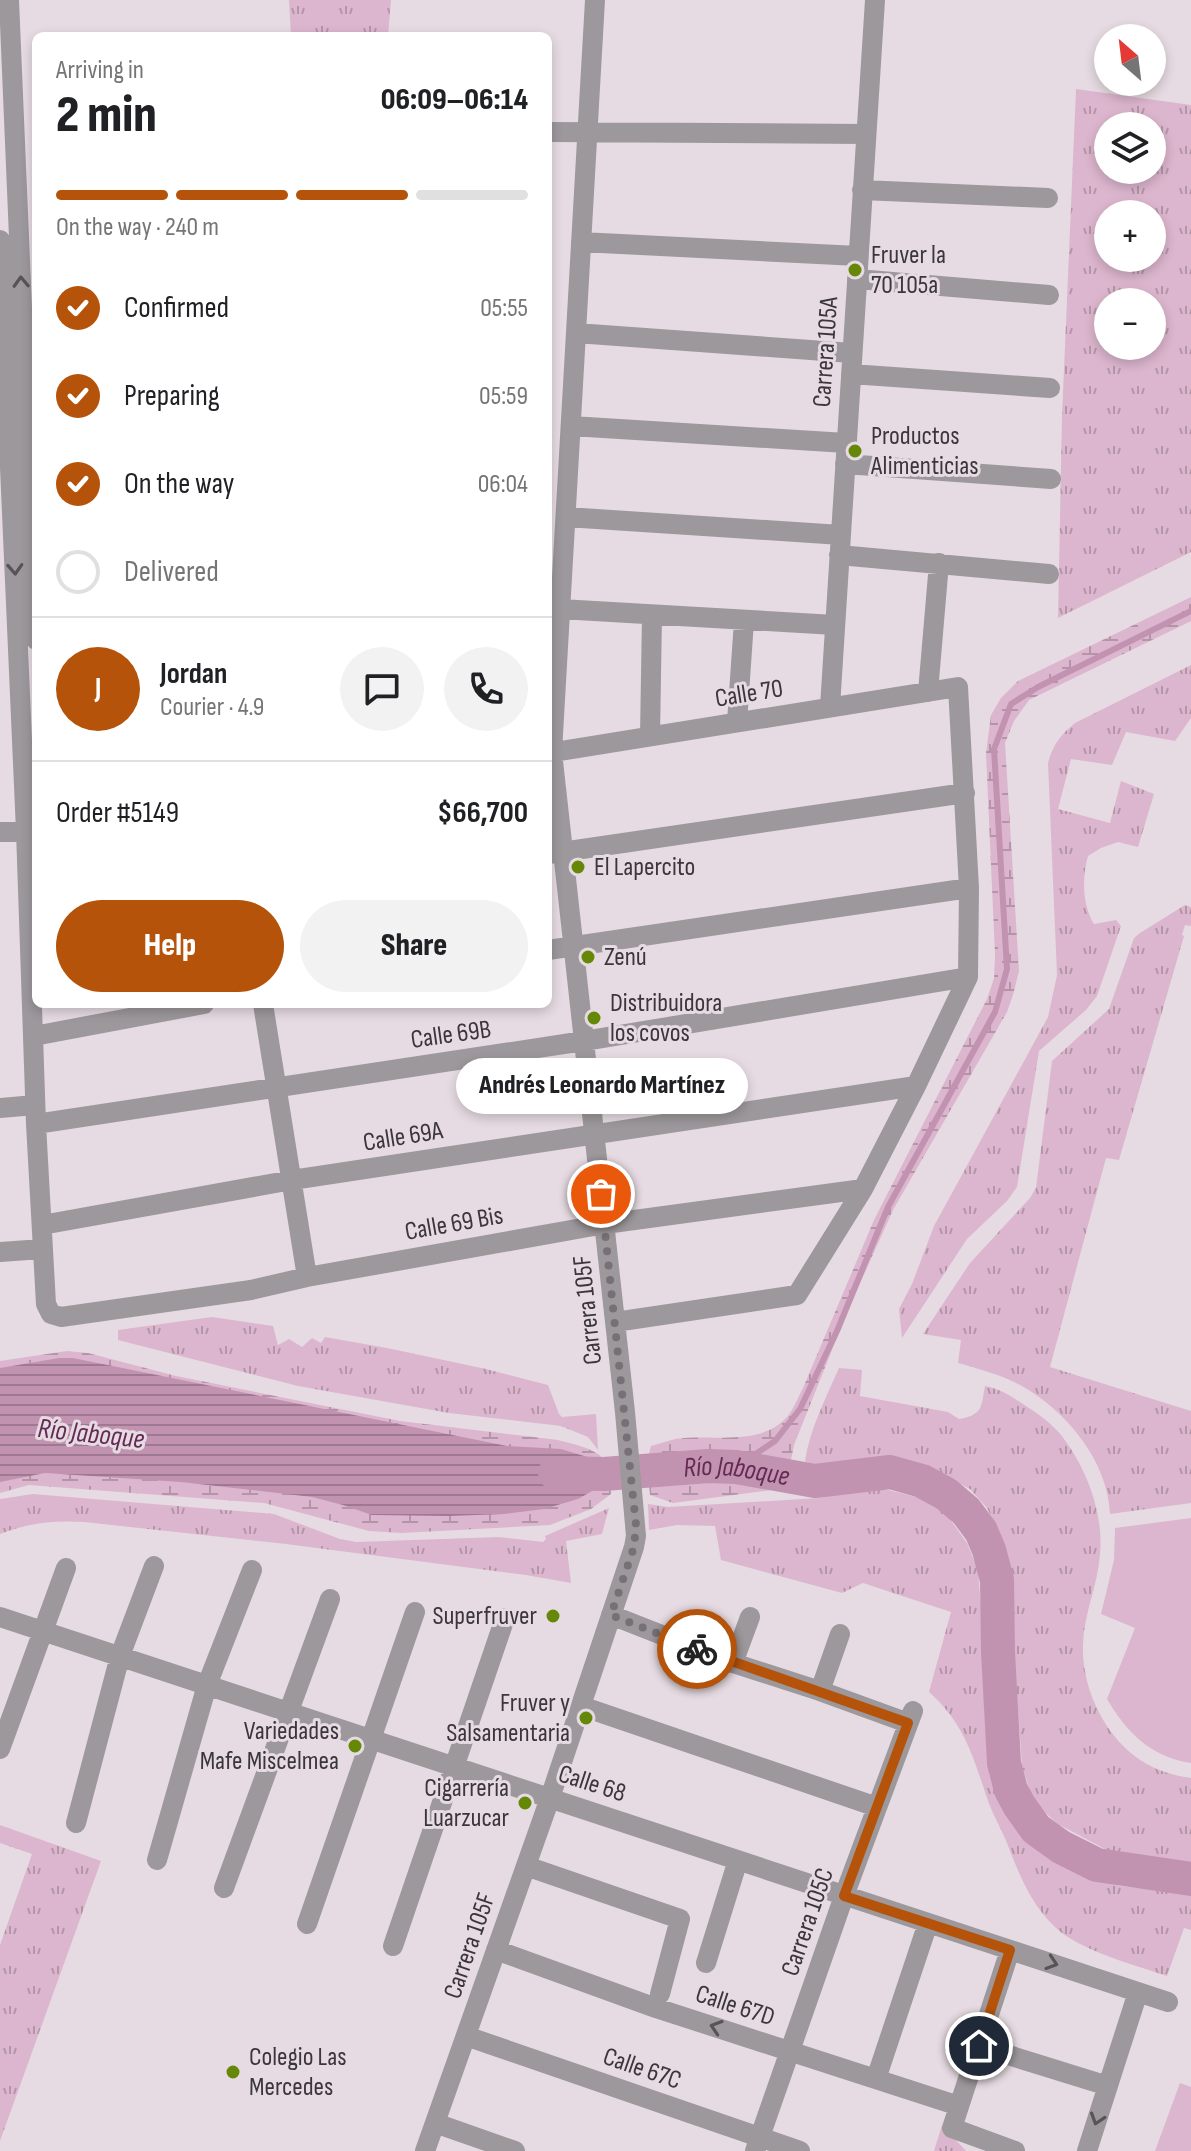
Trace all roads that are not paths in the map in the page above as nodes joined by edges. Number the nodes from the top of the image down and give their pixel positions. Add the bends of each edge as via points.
1 (9, 0) edge
2 (595, 0) edge
3 (875, 0) edge
4 (552, 132) edge
5 (587, 132) junction
6 (866, 134) junction
7 (14, 135) junction
8 (32, 135) edge
9 (862, 190) junction
10 (1048, 198) dead end
11 (0, 240) edge
12 (581, 242) junction
13 (858, 256) junction
14 (0, 261) edge
15 (857, 279) junction
16 (1049, 295) dead end
17 (576, 333) junction
18 (852, 353) junction
19 (3, 359) edge
20 (851, 374) junction
21 (1050, 388) dead end
22 (571, 426) junction
23 (846, 453) junction
24 (13, 475) edge
25 (1051, 479) dead end
26 (566, 517) junction
27 (840, 545) junction
28 (939, 563) junction
29 (1049, 574) dead end
30 (560, 609) junction
31 (32, 611) edge
32 (652, 615) junction
33 (744, 621) junction
34 (835, 625) junction
35 (928, 692) junction
36 (830, 707) junction
37 (21, 720) junction
38 (0, 721) edge
39 (737, 722) junction
40 (552, 723) edge
41 (650, 736) junction
42 (552, 752) edge
43 (552, 786) edge
44 (965, 793) junction
45 (31, 831) edge
46 (0, 832) edge
47 (556, 853) edge
48 (969, 888) junction
49 (32, 938) edge
50 (574, 947) junction
51 (552, 950) edge
52 (968, 977) junction
53 (33, 1008) edge
54 (183, 1008) edge
55 (264, 1008) edge
56 (34, 1036) junction
57 (584, 1041) junction
58 (916, 1086) junction
59 (276, 1087) junction
60 (0, 1108) edge
61 (36, 1115) junction
62 (595, 1134) junction
63 (292, 1180) junction
64 (863, 1189) junction
65 (605, 1224) junction
66 (42, 1225) junction
67 (42, 1249) junction
68 (0, 1252) edge
69 (307, 1277) junction
70 (615, 1322) junction
71 (154, 1566) dead end
72 (66, 1568) dead end
73 (252, 1570) dead end
74 (330, 1599) dead end
75 (415, 1612) dead end
76 (611, 1615) junction
77 (0, 1617) edge
78 (750, 1617) dead end
79 (505, 1618) dead end
80 (43, 1631) junction
81 (840, 1634) dead end
82 (120, 1656) junction
83 (733, 1663) junction
84 (207, 1685) junction
85 (820, 1691) junction
86 (581, 1706) junction
87 (289, 1712) junction
88 (371, 1739) junction
89 (0, 1749) edge
90 (455, 1766) junction
91 (550, 1798) junction
92 (877, 1807) junction
93 (76, 1823) dead end
94 (157, 1860) dead end
95 (738, 1860) junction
96 (526, 1866) junction
97 (224, 1888) dead end
98 (844, 1896) junction
99 (928, 1923) junction
100 (307, 1924) dead end
101 (393, 1946) dead end
102 (496, 1950) junction
103 (1010, 1950) junction
104 (706, 1963) dead end
105 (1138, 1992) junction
106 (660, 1994) dead end
107 (1168, 2002) dead end
108 (466, 2036) junction
109 (979, 2046) junction
110 (790, 2052) junction
111 (876, 2079) junction
112 (1108, 2086) junction
113 (959, 2106) junction
114 (435, 2123) junction
115 (758, 2144) edge
116 (425, 2151) edge
117 (515, 2151) edge
118 (800, 2151) edge
119 (1015, 2151) edge
120 (1087, 2151) edge

1 - 7 street
2 - 5 street, Carrera 105F
3 - 6 street, Carrera 105A
4 - 5 street
5 - 6 street
5 - 12 street, Carrera 105F
6 - 9 street, Carrera 105A
7 - 8 street
24 -> 7 street
9 - 10 street
9 - 13 street, Carrera 105A
11 - 14 street
12 - 13 street
12 - 17 street, Carrera 105F
13 - 15 street, Carrera 105A
14 - 19 street
15 - 16 street
15 - 18 street, Carrera 105A
17 - 18 street
17 - 22 street, Carrera 105F
18 - 20 street, Carrera 105A
19 - 24 street
20 - 21 street
20 - 23 street, Carrera 105A
22 - 23 street
22 - 26 street, Carrera 105F
23 - 25 street
23 - 27 street, Carrera 105A
24 - 31 street
24 -> 37 street
26 - 27 street
26 - 30 street, Carrera 105F
27 - 28 street
27 - 34 street, Carrera 105A
28 - 29 street
28 - 35 street
30 - 32 street
30 - 40 street, Carrera 105F
32 - 33 street
32 - 41 street
33 - 34 street
33 - 39 street
34 - 36 street, Carrera 105A
35 - 36 street, Calle 70
35 - 44 street, Calle 70 via 958,687
36 - 39 street, Calle 70
37 - 38 street
37 - 45 street
39 - 41 street, Calle 70
41 - 42 street, Calle 70
43 - 47 street, Carrera 105F
44 - 47 street
44 - 48 street
45 - 46 street
45 - 49 street
47 - 50 street, Carrera 105F
48 - 50 street
48 - 52 street
50 - 51 street
50 - 57 street, Carrera 105F
52 - 57 street, Calle 69B
52 - 58 street
53 - 56 street
54 - 56 street
55 - 59 street
56 - 61 street
57 - 59 street, Calle 69B
57 - 62 street, Carrera 105F
58 - 62 street, Calle 69A
58 - 64 street
59 - 61 street, Calle 69B
59 - 63 street
60 - 61 street, Calle 69B
61 - 66 street
62 - 63 street, Calle 69A
62 - 65 street, Carrera 105F
63 - 66 street, Calle 69A
63 - 69 street
64 - 65 street, Calle 69 Bis
64 - 70 street via 797,1295
65 - 69 street, Calle 69 Bis
65 - 70 street, Carrera 105F
66 - 67 street
67 - 68 street
67 - 69 street, Calle 69 Bis via 46,1304 56,1317
70 - 76 street, Carrera 105F via 636,1525
71 - 82 street
72 - 80 street
73 - 84 street
74 - 87 street
75 - 88 street
76 - 83 street
76 - 86 street, Carrera 105F
77 - 80 street, Calle 68
78 - 83 street
79 - 90 street
80 - 82 street, Calle 68
80 - 89 street
81 - 85 street
82 - 84 street, Calle 68
82 - 93 street
83 - 85 street
84 - 87 street, Calle 68
84 - 94 street
85 - 92 street, Carrera 105C via 910,1717
86 - 91 street, Carrera 105F
86 - 92 street
87 - 88 street, Calle 68
87 - 97 street
88 - 90 street, Calle 68
88 - 100 street
90 - 91 street, Calle 68
90 - 101 street
91 - 95 street, Calle 68
91 - 96 street, Carrera 105F
92 - 98 street, Carrera 105C
95 - 98 street, Calle 68
95 - 104 street
96 - 102 street, Carrera 105F
96 - 106 street via 680,1919
98 - 99 street, Calle 68
98 - 110 street, Carrera 105C
99 - 103 street, Calle 68
99 - 111 street
102 - 108 street, Carrera 105F
110 -> 102 street, Calle 67D
103 -> 105 street, Calle 68
103 - 109 street
105 - 107 street, Calle 68
105 - 112 street
108 - 114 street, Carrera 105F
108 - 115 street, Calle 67C
109 - 112 street
109 - 113 street
110 - 111 street, Calle 67D
110 - 115 street, Carrera 105C
111 - 113 street, Calle 67D
112 -> 120 street
113 - 119 street via 952,2128
114 - 116 street, Carrera 105F
114 - 117 street
115 - 118 street, Calle 67C

